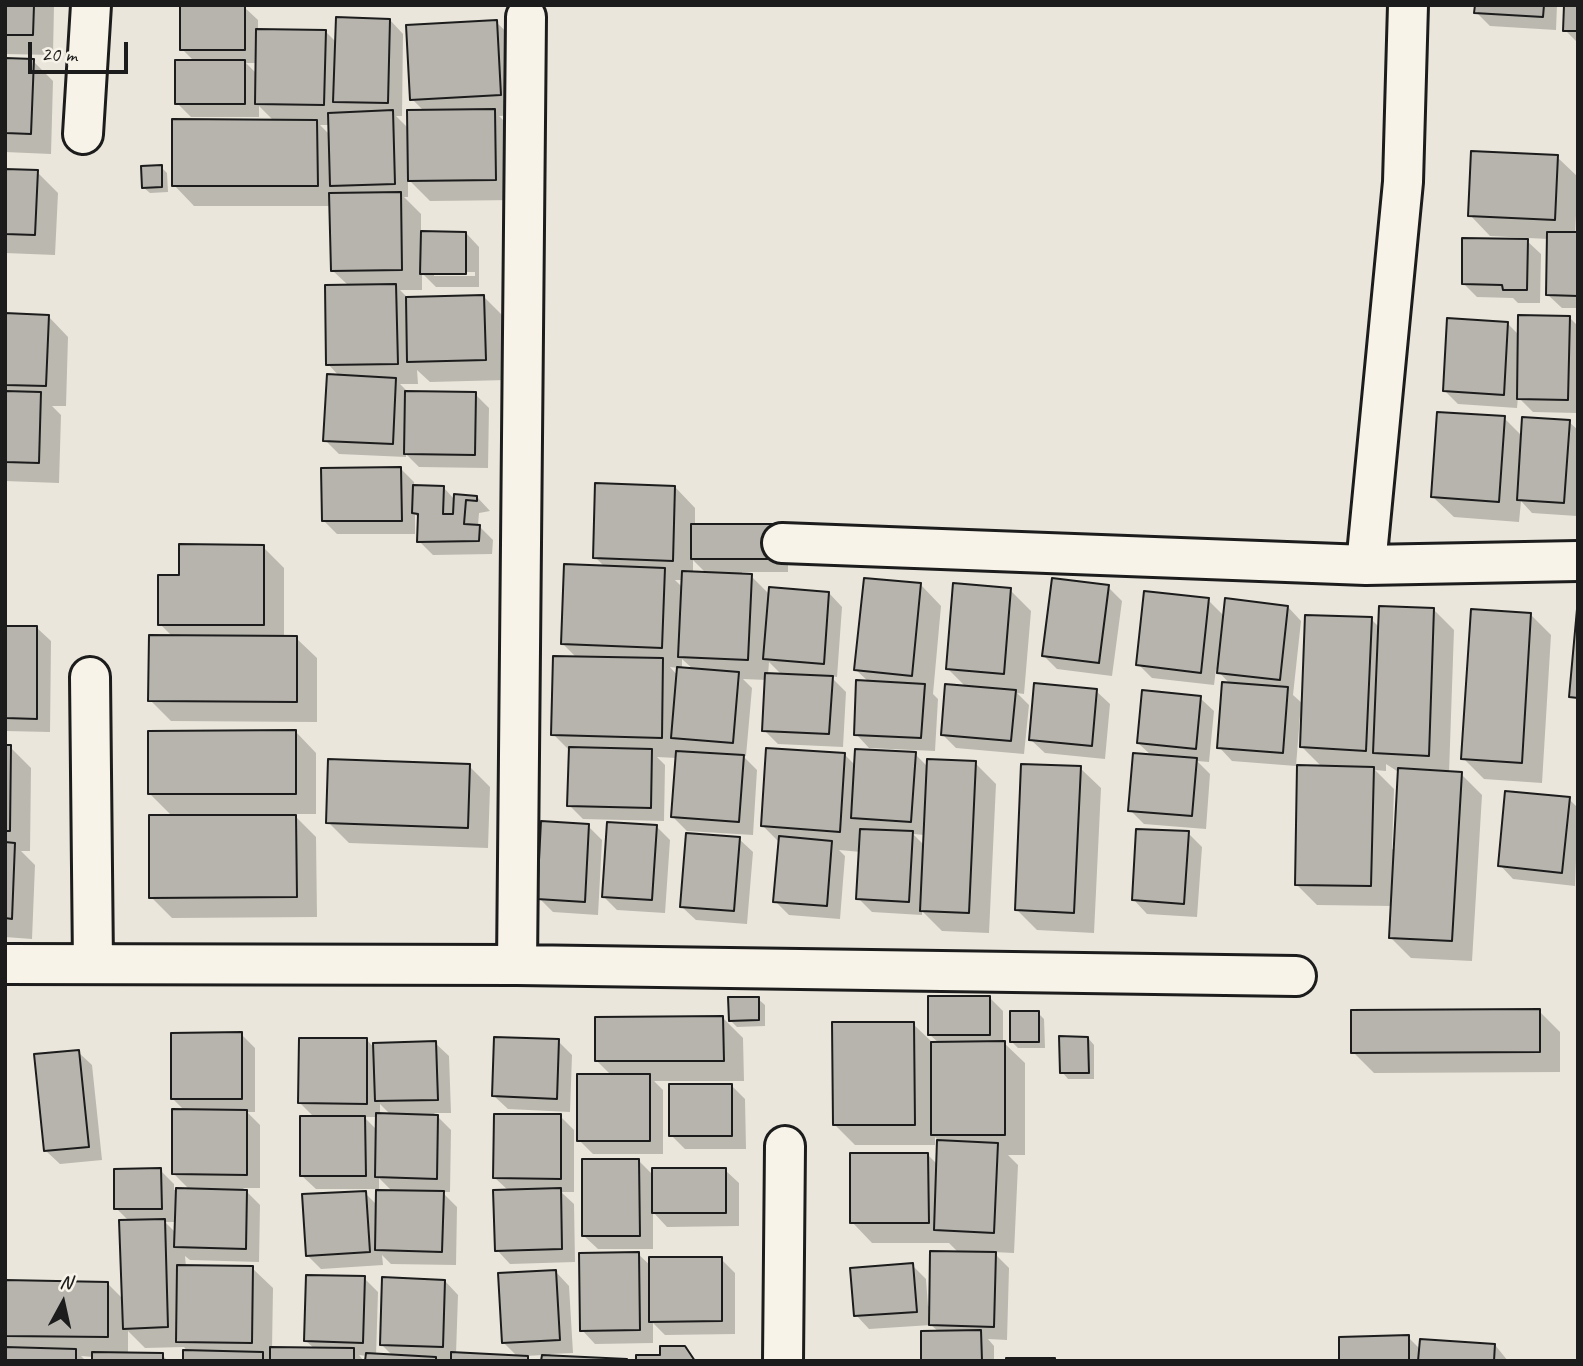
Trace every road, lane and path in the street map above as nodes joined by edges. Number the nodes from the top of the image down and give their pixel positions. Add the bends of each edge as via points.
1 (91, 5) edge
2 (1408, 5) edge
3 (526, 17) dead end
4 (83, 134) dead end
5 (782, 543) dead end
6 (1578, 561) edge
7 (1366, 565) junction
8 (90, 677) dead end
9 (5, 964) edge
10 (93, 964) junction
11 (517, 965) junction
12 (1296, 976) dead end
13 (785, 1146) dead end
14 (783, 1361) edge

1 - 4 street
2 - 7 street via 1403,182
3 - 11 street
5 - 7 street
6 - 7 street
8 - 10 street
9 - 10 street
10 - 11 street
11 - 12 street
13 - 14 street

